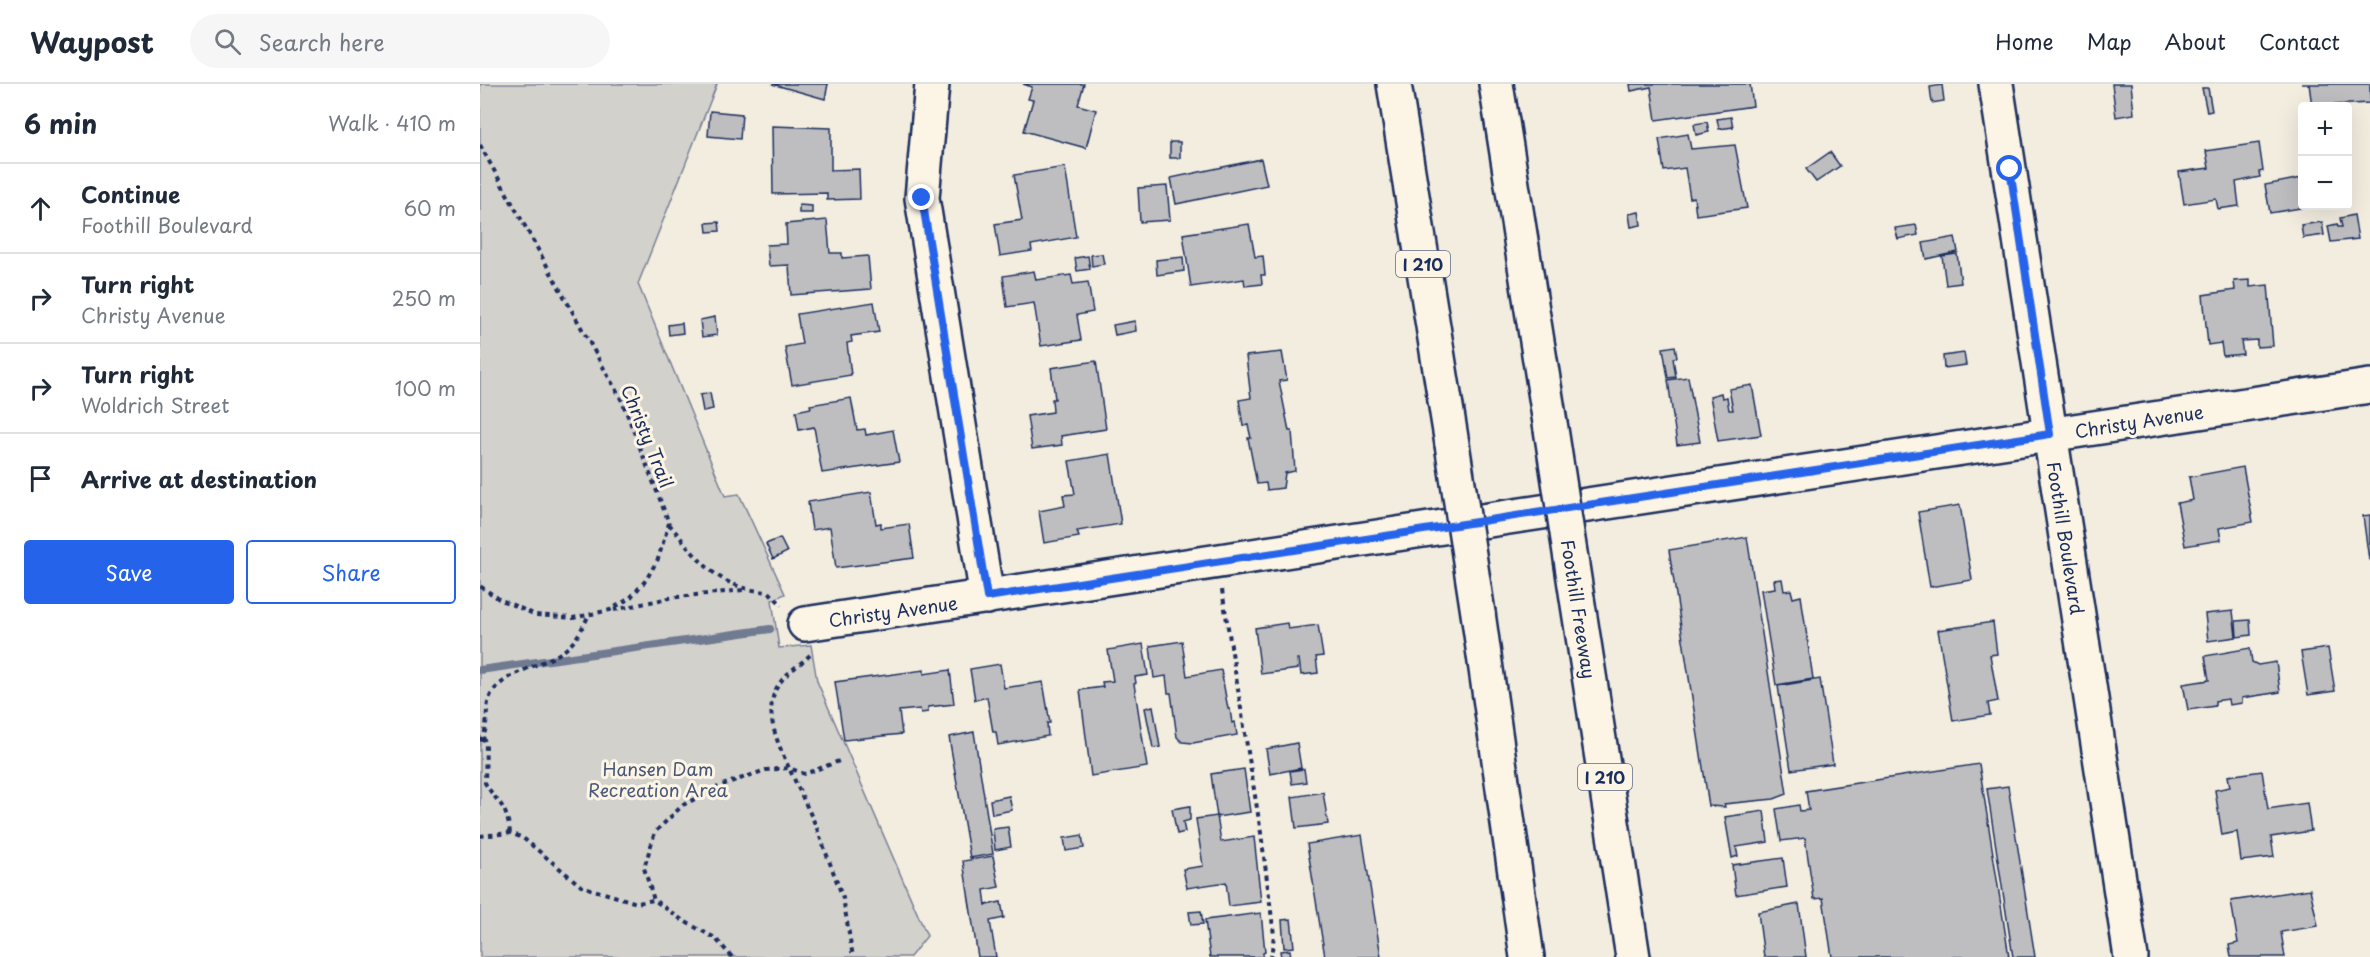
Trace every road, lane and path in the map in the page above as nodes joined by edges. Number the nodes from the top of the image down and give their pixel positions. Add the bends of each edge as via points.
1 (932, 84) edge
2 (1394, 84) edge
3 (1496, 84) edge
4 (1996, 84) edge
5 (480, 144) edge
6 (2370, 386) edge
7 (2050, 434) junction
8 (669, 523) junction
9 (1218, 561) junction
10 (480, 586) edge
11 (743, 590) junction
12 (987, 597) junction
13 (610, 610) junction
14 (589, 615) junction
15 (814, 622) junction
16 (483, 737) junction
17 (480, 741) edge
18 (839, 761) dead end
19 (789, 768) junction
20 (510, 833) junction
21 (480, 836) edge
22 (654, 900) junction
23 (732, 957) edge
24 (853, 957) edge
25 (1271, 957) edge
26 (1527, 957) edge
27 (1636, 957) edge
28 (2131, 957) edge

1 - 12 main road via 922,198
2 - 26 main road, I 210, bridge via 1478,613
3 - 27 main road, Foothill Freeway / I 210, bridge
4 - 7 main road, Foothill Boulevard
5 - 8 path, Christy Trail via 622,402
6 - 7 main road, Christy Avenue
7 - 9 main road, Christy Avenue
7 - 28 main road, Foothill Boulevard
8 - 11 path, Christy Trail via 710,572
8 - 13 path via 658,560 646,580 630,598
9 - 12 main road, Christy Avenue
9 - 25 path via 1258,810 1274,935
10 - 14 path via 537,615
11 - 13 path via 669,598
11 - 15 path via 769,592
12 - 15 main road, Christy Avenue
13 - 14 path
14 - 16 path via 577,638 565,650 495,689 485,709
15 - 19 path via 819,641 809,657 779,683 771,710 774,734
16 - 17 path
16 - 20 path via 485,783 508,815
18 - 19 path via 805,774
19 - 22 path via 766,770 722,785 683,805 662,825 655,832 644,868
19 - 24 path via 843,897
20 - 21 path
20 - 22 path via 523,838 581,886 637,903
22 - 23 path via 715,938

